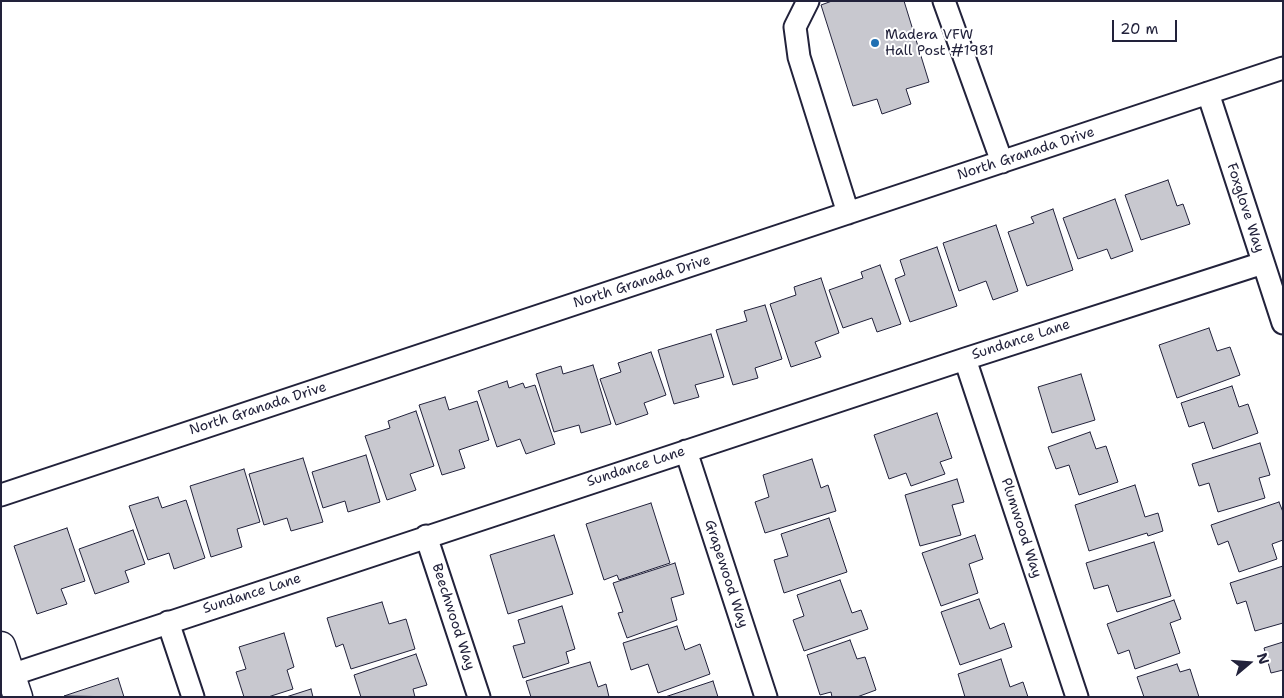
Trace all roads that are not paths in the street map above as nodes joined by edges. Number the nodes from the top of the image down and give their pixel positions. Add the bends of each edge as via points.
1 (808, 1) edge
2 (944, 1) edge
3 (1283, 68) edge
4 (1208, 93) junction
5 (1002, 162) junction
6 (848, 213) junction
7 (1263, 263) junction
8 (1283, 323) edge
9 (965, 358) junction
10 (686, 451) junction
11 (1, 495) edge
12 (426, 536) junction
13 (168, 622) junction
14 (1, 646) edge
15 (14, 686) edge
16 (193, 697) edge
17 (479, 697) edge
18 (766, 697) edge
19 (1077, 697) edge

1 - 6 street via 795,27 799,57
2 - 5 street
3 - 4 street, North Granada Drive
4 - 5 street, North Granada Drive
4 - 7 street, Foxglove Way
5 - 6 street, North Granada Drive
6 - 11 street, North Granada Drive
7 - 8 street, Foxglove Way
7 - 9 street, Sundance Lane
9 - 10 street, Sundance Lane
9 - 19 street, Plumwood Way
10 - 12 street, Sundance Lane
10 - 18 street, Grapewood Way
12 - 13 street, Sundance Lane
12 - 17 street, Beechwood Way
13 - 15 street, Sundance Lane
13 - 16 street
14 - 15 main road

